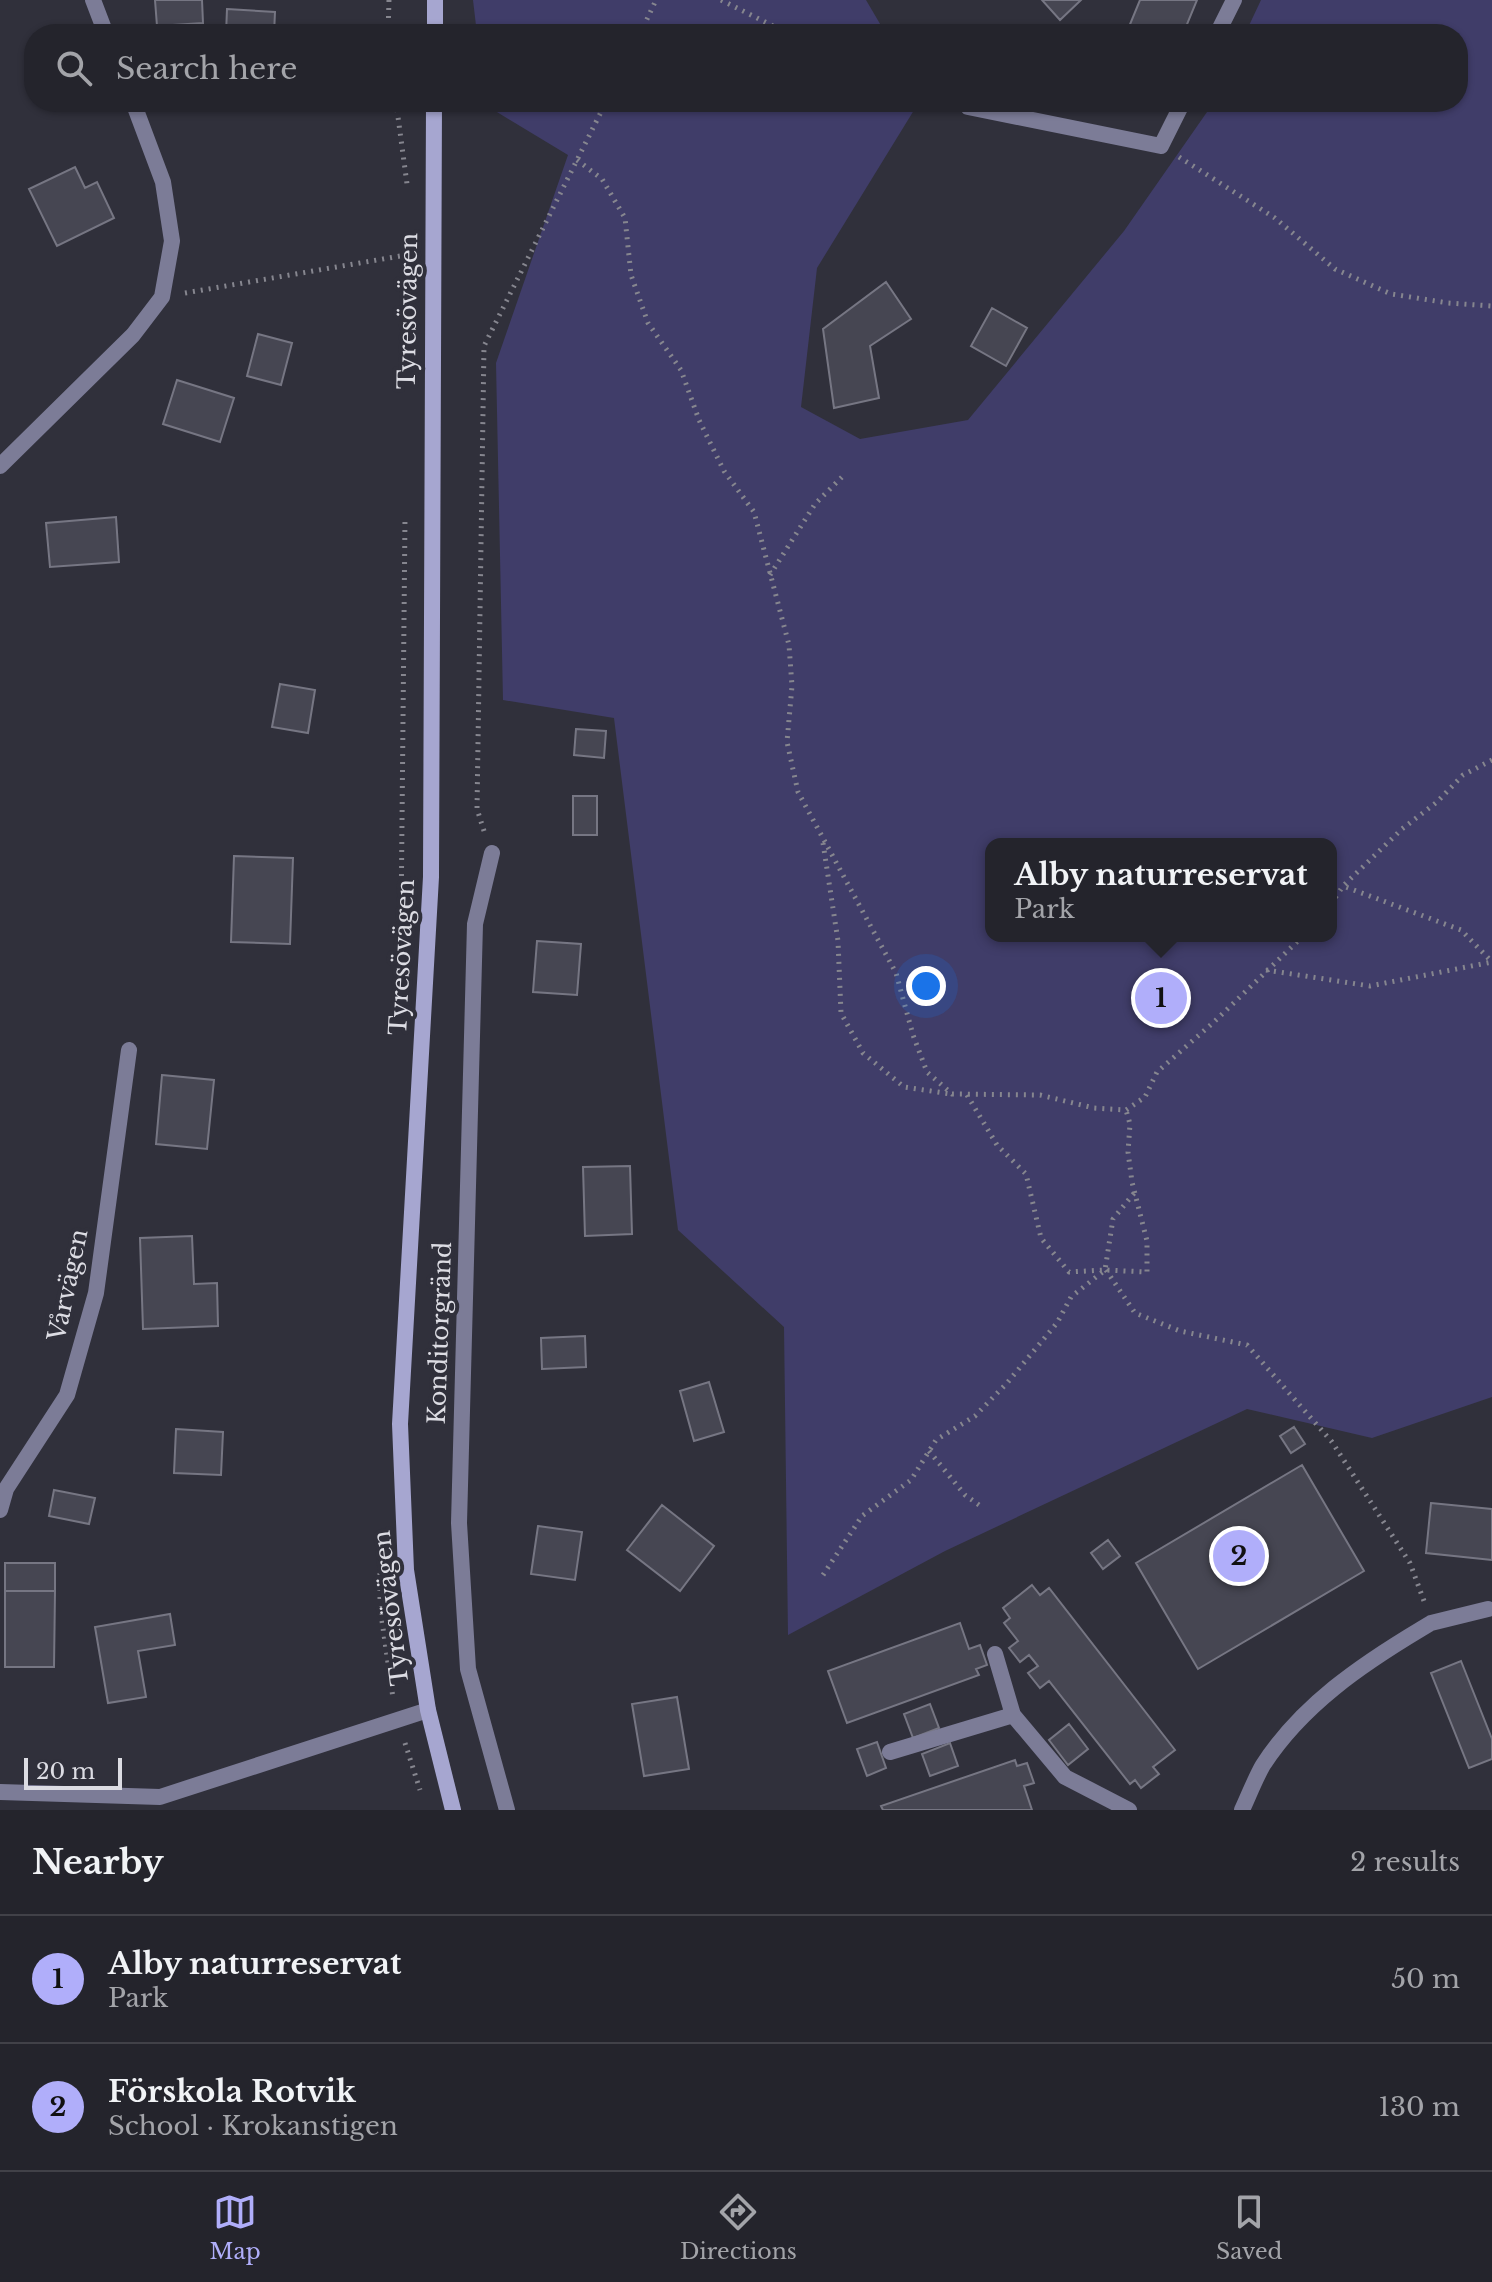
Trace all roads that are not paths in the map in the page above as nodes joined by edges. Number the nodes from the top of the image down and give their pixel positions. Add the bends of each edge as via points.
1 (93, 0) edge
2 (435, 0) edge
3 (1234, 0) edge
4 (102, 24) edge
5 (435, 24) edge
6 (1222, 24) edge
7 (137, 112) edge
8 (434, 112) edge
9 (993, 112) edge
10 (1178, 112) edge
11 (0, 466) edge
12 (492, 853) road end
13 (129, 1050) dead end
14 (0, 1510) edge
15 (1490, 1609) edge
16 (995, 1654) dead end
17 (428, 1710) junction
18 (1013, 1715) junction
19 (890, 1752) dead end
20 (0, 1792) edge
21 (162, 1803) edge
22 (453, 1810) edge
23 (507, 1810) edge
24 (1129, 1810) edge
25 (1242, 1810) edge

1 - 4 street
2 - 5 main road
3 - 6 street
7 - 11 street via 163,182 172,241 162,297 133,335
8 - 17 main road, Tyresövägen via 431,877 400,1424 406,1570
9 - 10 street via 1161,146
12 - 23 street, Konditorgränd via 475,924 459,1523 468,1669
13 - 14 street, Vårvägen via 96,1293 67,1395 6,1489
15 - 25 street via 1431,1623 1329,1691 1263,1766
16 - 18 street
17 - 21 street via 400,1727
17 - 22 main road, Tyresövägen
18 - 19 street
18 - 24 street via 1065,1777
20 - 21 street

